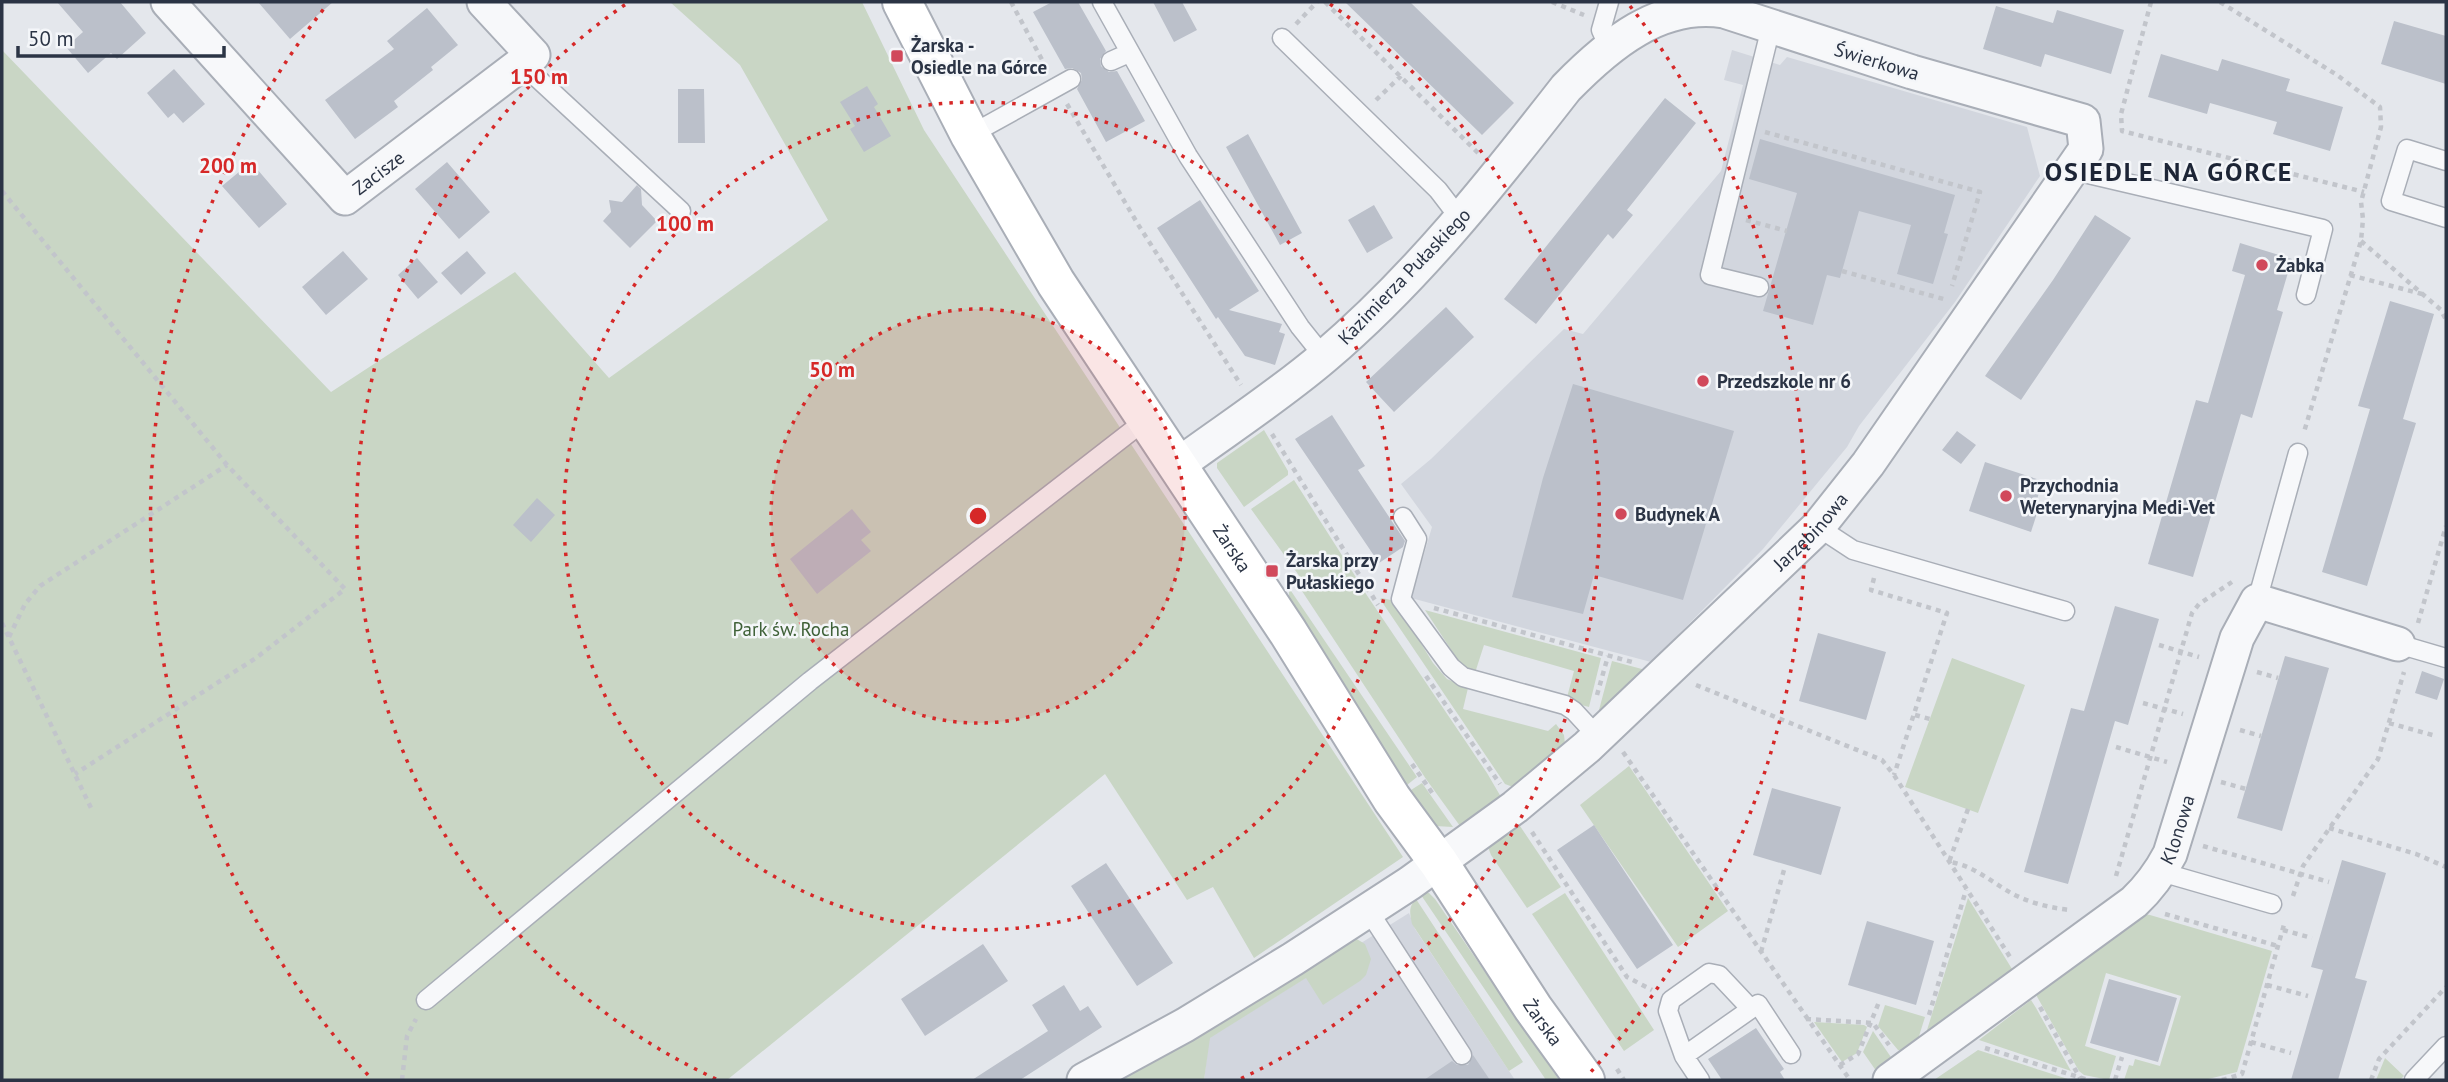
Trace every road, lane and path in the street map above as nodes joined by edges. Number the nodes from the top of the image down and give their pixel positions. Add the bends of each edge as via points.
1 (168, 2) edge
2 (484, 2) edge
3 (902, 2) edge
4 (1011, 2) edge
5 (1102, 2) edge
6 (1325, 2) edge
7 (1552, 2) edge
8 (1609, 2) edge
9 (2151, 2) edge
10 (2220, 2) edge
11 (1672, 13) joint
12 (1771, 27) junction
13 (1606, 36) junction
14 (1282, 38) dead end
15 (1129, 53) junction
16 (1111, 61) dead end
17 (522, 64) junction
18 (1401, 76) junction
19 (1064, 83) junction
20 (1360, 115) junction
21 (2083, 121) joint
22 (1746, 127) junction
23 (970, 135) junction
24 (1479, 154) dead end
25 (2446, 161) edge
26 (2071, 170) junction
27 (2, 191) edge
28 (2364, 192) junction
29 (681, 211) dead end
30 (1724, 214) junction
31 (2446, 218) edge
32 (1461, 220) junction
33 (1787, 231) dead end
34 (2361, 241) junction
35 (1842, 271) dead end
36 (2350, 275) junction
37 (1952, 287) dead end
38 (1759, 288) dead end
39 (2306, 295) dead end
40 (2423, 295) junction
41 (1955, 302) dead end
42 (2444, 311) edge
43 (2446, 320) edge
44 (1324, 357) junction
45 (1257, 410) junction
46 (1147, 419) junction
47 (2298, 453) joint
48 (227, 465) junction
49 (1178, 466) junction
50 (1403, 517) dead end
51 (2446, 526) edge
52 (1818, 527) junction
53 (1880, 557) junction
54 (1369, 591) junction
55 (2245, 591) junction
56 (1402, 599) junction
57 (2065, 611) dead end
58 (1384, 614) dead end
59 (2, 623) edge
60 (9, 637) junction
61 (2159, 645) dead end
62 (2405, 646) junction
63 (2181, 651) junction
64 (2199, 657) dead end
65 (2446, 658) edge
66 (2246, 669) dead end
67 (1423, 670) dead end
68 (1665, 672) junction
69 (2278, 678) dead end
70 (2143, 703) dead end
71 (2164, 708) junction
72 (2189, 715) dead end
73 (1915, 716) junction
74 (1930, 719) dead end
75 (2389, 723) junction
76 (2229, 727) dead end
77 (1602, 733) junction
78 (2261, 736) dead end
79 (2436, 737) dead end
80 (2116, 747) dead end
81 (2150, 757) junction
82 (2167, 762) dead end
83 (75, 774) junction
84 (1894, 775) junction
85 (2213, 780) dead end
86 (2246, 789) dead end
87 (1514, 807) junction
88 (1968, 809) dead end
89 (93, 812) dead end
90 (2329, 828) junction
91 (2196, 844) dead end
92 (1949, 862) junction
93 (1439, 863) junction
94 (2446, 867) edge
95 (1784, 870) dead end
96 (2161, 872) junction
97 (2300, 873) junction
98 (2329, 882) dead end
99 (1966, 890) junction
100 (2292, 897) dead end
101 (2272, 904) dead end
102 (1368, 910) junction
103 (2116, 912) junction
104 (2286, 920) dead end
105 (2283, 930) junction
106 (2312, 938) dead end
107 (2278, 946) junction
108 (1760, 952) junction
109 (2025, 981) junction
110 (2267, 985) junction
111 (2446, 988) edge
112 (2308, 996) dead end
113 (426, 1000) joint
114 (1671, 1000) junction
115 (1880, 1002) dead end
116 (1751, 1009) junction
117 (1806, 1019) junction
118 (1873, 1023) junction
119 (2251, 1042) junction
120 (1976, 1045) dead end
121 (2446, 1046) edge
122 (2291, 1053) dead end
123 (1791, 1054) dead end
124 (1462, 1055) dead end
125 (1684, 1056) junction
126 (2122, 1057) dead end
127 (1840, 1065) junction
128 (1903, 1070) edge
129 (2236, 1076) junction
130 (2080, 1078) junction
131 (402, 1080) edge
132 (1084, 1080) edge
133 (1585, 1080) edge
134 (1700, 1080) edge
135 (1850, 1080) edge
136 (2088, 1080) edge
137 (2115, 1080) edge
138 (2222, 1080) edge
139 (2242, 1080) edge
140 (2371, 1080) edge
141 (2414, 1080) edge

1 - 17 street, Zacisze via 345,198
2 - 17 street via 533,55
3 - 23 street, Żarska
4 - 19 path
5 - 15 lane
6 - 18 path
7 - 13 path
8 - 13 lane
9 - 28 path via 2121,114 2122,131
10 - 28 path via 2380,107 2381,127
11 - 12 street, Świerkowa via 1711,9
11 - 13 street, Kazimierza Pułaskiego via 1643,27
12 - 21 street, Świerkowa
12 - 22 lane
13 - 32 street, Kazimierza Pułaskiego via 1584,70
14 - 20 lane
15 - 16 lane
15 - 44 lane via 1188,156
17 - 29 lane
18 - 20 path
18 - 24 path
19 - 23 lane
19 - 45 path via 1139,226
20 - 32 lane via 1438,190
21 - 26 street, Jarzębinowa via 2086,149
22 - 30 lane
22 - 37 path via 1980,192
23 - 46 street, Żarska via 1056,283
25 - 31 lane via 2407,149 2391,201
26 - 39 lane via 2323,229
26 - 52 street, Jarzębinowa via 1868,464
27 - 48 path
28 - 34 path
30 - 33 path
30 - 38 lane via 1710,275
32 - 44 street, Kazimierza Pułaskiego
34 - 36 path
34 - 40 path
35 - 41 path
36 - 40 path
36 - 47 path
40 - 42 path
42 - 43 path
44 - 45 street, Kazimierza Pułaskiego
45 - 49 street, Kazimierza Pułaskiego
45 - 54 path
46 - 49 street, Żarska
46 - 113 lane via 810,681
47 - 55 lane
48 - 60 path via 40,586
48 - 83 path via 345,589 256,658
49 - 93 street, Żarska via 1392,799
50 - 56 lane via 1417,539
51 - 62 path
52 - 53 lane via 1846,546
52 - 68 street, Jarzębinowa
53 - 57 lane
53 - 73 path via 1871,590 1947,613
54 - 56 path
54 - 58 path
55 - 62 street
55 - 63 path via 2195,609
55 - 96 street, Klonowa via 2237,638
56 - 68 path
56 - 77 lane via 1463,677 1564,705
59 - 60 path
60 - 83 path
61 - 63 path
62 - 65 lane
62 - 75 path
63 - 64 path
63 - 71 path
66 - 69 path
67 - 87 path
68 - 77 street, Jarzębinowa
68 - 84 path via 1882,760
70 - 71 path
71 - 72 path
71 - 81 path
73 - 74 path
73 - 84 path
75 - 79 path
75 - 90 path via 2378,760
76 - 78 path
77 - 87 street, Jarzębinowa
77 - 108 path
80 - 81 path
81 - 82 path
81 - 103 path
83 - 89 path
84 - 92 path
85 - 86 path
87 - 93 street, Jarzębinowa
87 - 114 path via 1628,977
88 - 92 path
90 - 94 path
90 - 97 path
91 - 97 path
92 - 99 path
92 - 103 path via 1964,864 2036,904
93 - 102 street, Jarzębinowa
93 - 133 street, Żarska
95 - 108 path
96 - 101 lane
96 - 103 street, Klonowa
97 - 98 path
97 - 100 path
99 - 109 path
99 - 128 path
102 - 124 lane
102 - 132 street, Jarzębinowa via 1185,1025
103 - 107 path via 2163,913
103 - 109 street, Klonowa
104 - 105 path
105 - 106 path
105 - 107 path
107 - 110 path
108 - 117 path
109 - 128 street, Klonowa
109 - 130 path
110 - 112 path
110 - 119 path
111 - 140 path via 2379,1059
113 - 131 path via 407,1036
114 - 116 lane via 1709,973 1719,975
114 - 125 lane via 1668,1011
115 - 118 path
116 - 123 lane via 1758,1004
116 - 125 lane
117 - 118 path
117 - 127 path
118 - 127 path via 1858,1054
118 - 128 path
119 - 122 path
119 - 129 path via 2242,1074
120 - 130 path
121 - 141 lane
125 - 134 lane
126 - 137 path
127 - 135 path
129 - 138 path
129 - 139 path
130 - 136 path

